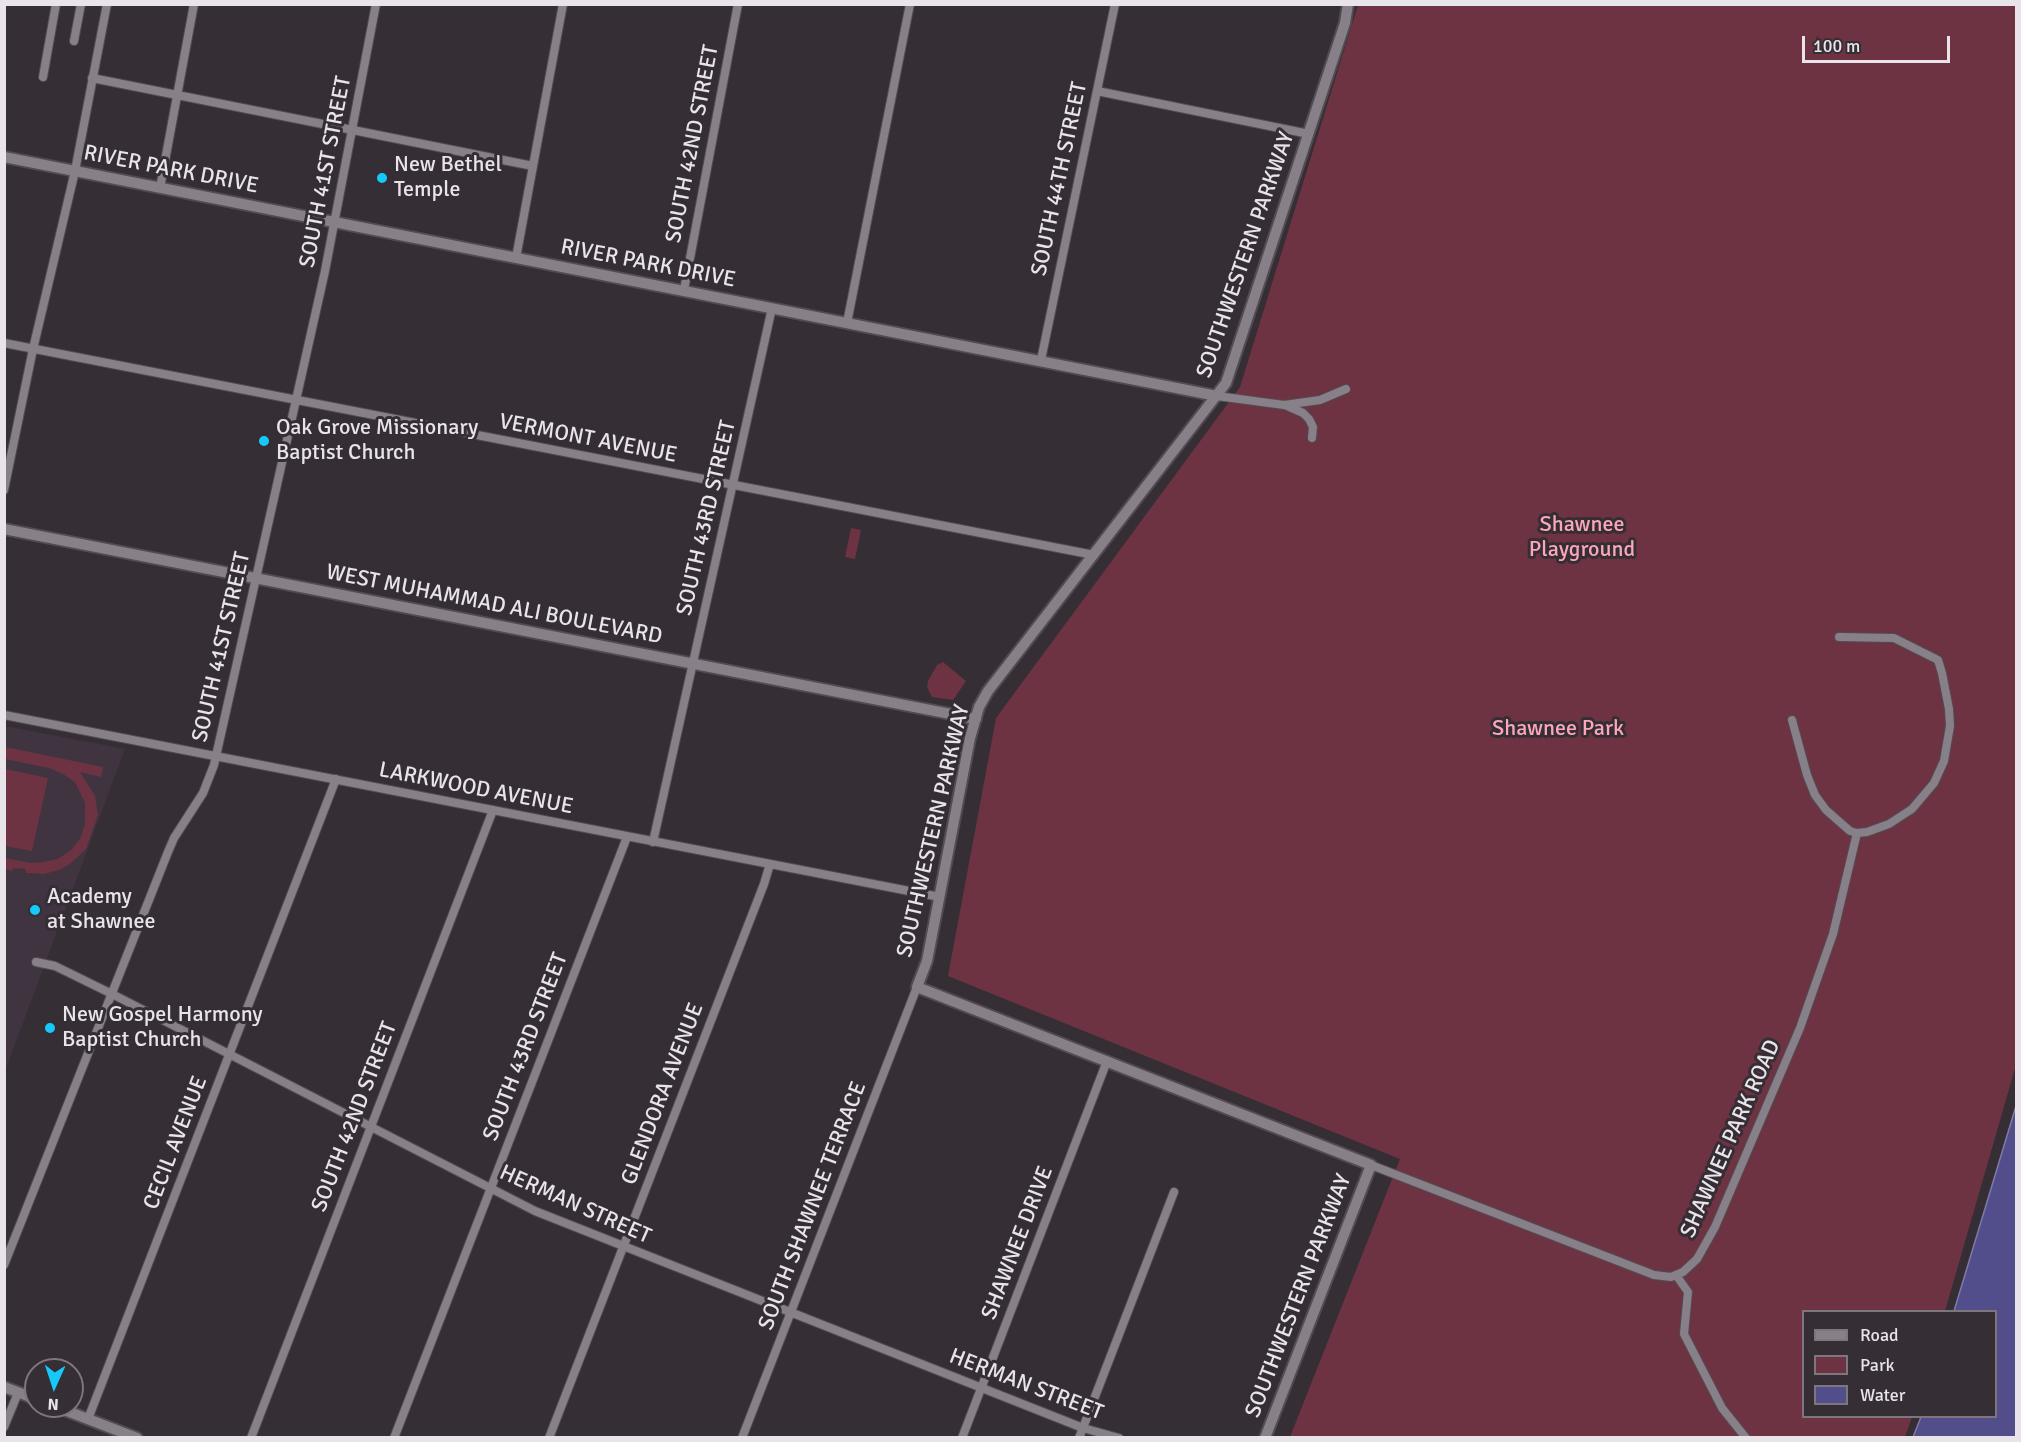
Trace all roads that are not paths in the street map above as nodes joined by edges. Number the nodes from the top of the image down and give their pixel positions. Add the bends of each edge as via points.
1 (56, 4) edge
2 (81, 4) edge
3 (107, 4) edge
4 (194, 4) edge
5 (376, 4) edge
6 (563, 4) edge
7 (738, 4) edge
8 (910, 4) edge
9 (1115, 4) edge
10 (1348, 4) edge
11 (74, 41) dead end
12 (43, 77) dead end
13 (92, 78) junction
14 (1097, 91) junction
15 (177, 94) junction
16 (352, 130) junction
17 (1309, 134) junction
18 (4, 158) edge
19 (533, 166) junction
20 (75, 171) junction
21 (160, 188) junction
22 (335, 222) junction
23 (516, 258) junction
24 (684, 290) junction
25 (772, 308) junction
26 (847, 322) junction
27 (4, 343) edge
28 (33, 349) junction
29 (1041, 360) junction
30 (1346, 389) dead end
31 (1217, 396) junction
32 (296, 400) junction
33 (1284, 405) junction
34 (1312, 438) dead end
35 (732, 486) junction
36 (4, 490) edge
37 (4, 529) edge
38 (1094, 555) junction
39 (256, 578) junction
40 (1839, 636) dead end
41 (693, 664) junction
42 (4, 715) edge
43 (975, 719) junction
44 (1792, 720) dead end
45 (217, 756) junction
46 (336, 779) junction
47 (493, 810) junction
48 (1857, 833) junction
49 (627, 837) junction
50 (653, 842) junction
51 (770, 864) junction
52 (940, 897) junction
53 (36, 962) dead end
54 (917, 987) junction
55 (112, 994) junction
56 (229, 1054) junction
57 (1107, 1061) junction
58 (371, 1127) junction
59 (1371, 1165) junction
60 (491, 1188) junction
61 (1174, 1192) dead end
62 (623, 1247) junction
63 (4, 1265) edge
64 (1676, 1275) junction
65 (790, 1313) junction
66 (4, 1387) edge
67 (981, 1387) junction
68 (18, 1393) junction
69 (24, 1395) edge
70 (84, 1417) edge
71 (88, 1419) junction
72 (4, 1427) edge
73 (1083, 1428) junction
74 (137, 1437) edge
75 (251, 1437) edge
76 (394, 1437) edge
77 (549, 1437) edge
78 (742, 1437) edge
79 (962, 1437) edge
80 (1079, 1437) edge
81 (1119, 1437) edge
82 (1265, 1437) edge
83 (1746, 1437) edge

1 - 12 street
2 - 11 street
3 - 13 street
4 - 15 street
5 - 16 street, SOUTH 41ST STREET
6 - 19 street
7 - 24 street, SOUTH 42ND STREET
8 - 26 street
9 - 14 street, SOUTH 44TH STREET
10 - 17 street, SOUTHWESTERN PARKWAY
13 - 15 street
13 - 20 street
14 - 17 street
14 - 29 street, SOUTH 44TH STREET
15 - 16 street
15 - 21 street
16 - 19 street
16 - 22 street, SOUTH 41ST STREET
17 - 31 street, SOUTHWESTERN PARKWAY via 1226,383
18 - 20 street, RIVER PARK DRIVE
19 - 23 street
20 - 21 street, RIVER PARK DRIVE
20 - 28 street
21 - 22 street, RIVER PARK DRIVE
22 - 23 street, RIVER PARK DRIVE
22 - 32 street, SOUTH 41ST STREET
23 - 24 street, RIVER PARK DRIVE
24 - 25 street, RIVER PARK DRIVE
25 - 26 street, RIVER PARK DRIVE
25 - 35 street, SOUTH 43RD STREET
26 - 29 street, RIVER PARK DRIVE
27 - 28 street, VERMONT AVENUE
28 - 32 street, VERMONT AVENUE
28 - 36 street
29 - 31 street, RIVER PARK DRIVE
30 - 33 street, RIVER PARK DRIVE via 1320,400
31 - 33 street, RIVER PARK DRIVE
31 - 38 street, SOUTHWESTERN PARKWAY
32 - 35 street, VERMONT AVENUE
32 - 39 street, SOUTH 41ST STREET
33 - 34 street, RIVER PARK DRIVE via 1309,419
35 - 38 street, VERMONT AVENUE
35 - 41 street, SOUTH 43RD STREET
37 - 39 street, WEST MUHAMMAD ALI BOULEVARD
38 - 43 street, SOUTHWESTERN PARKWAY via 988,692
39 - 41 street, WEST MUHAMMAD ALI BOULEVARD
39 - 45 street, SOUTH 41ST STREET
40 - 48 street via 1894,638 1938,660 1949,708 1944,760 1927,794 1889,824
41 - 43 street, WEST MUHAMMAD ALI BOULEVARD
41 - 50 street, SOUTH 43RD STREET
42 - 45 street, LARKWOOD AVENUE
43 - 52 street, SOUTHWESTERN PARKWAY
44 - 48 street via 1815,795 1842,825
45 - 46 street, LARKWOOD AVENUE
45 - 55 street, SOUTH 41ST STREET via 203,793 174,838
46 - 47 street, LARKWOOD AVENUE
46 - 56 street, CECIL AVENUE
47 - 49 street, LARKWOOD AVENUE
47 - 58 street, SOUTH 42ND STREET
48 - 64 street, SHAWNEE PARK ROAD via 1833,934 1800,1028 1715,1227 1697,1258
49 - 50 street, LARKWOOD AVENUE
49 - 60 street, SOUTH 43RD STREET
50 - 51 street, LARKWOOD AVENUE
51 - 52 street, LARKWOOD AVENUE
51 - 62 street, GLENDORA AVENUE
52 - 54 street, SOUTHWESTERN PARKWAY via 927,961
53 - 55 street, HERMAN STREET via 55,966
54 - 57 street, SOUTHWESTERN PARKWAY
54 - 65 street, SOUTH SHAWNEE TERRACE
55 - 56 street, HERMAN STREET
55 - 63 street, SOUTH 41ST STREET
56 - 58 street, HERMAN STREET
56 - 71 street, CECIL AVENUE
57 - 59 street, SOUTHWESTERN PARKWAY
57 - 67 street, SHAWNEE DRIVE
58 - 60 street, HERMAN STREET
58 - 75 street, SOUTH 42ND STREET
59 - 64 street via 1654,1275
59 - 82 street, SOUTHWESTERN PARKWAY
60 - 62 street, HERMAN STREET via 535,1211
60 - 76 street, SOUTH 43RD STREET
61 - 73 street
62 - 65 street, HERMAN STREET
62 - 77 street, GLENDORA AVENUE
64 - 83 street via 1688,1292 1684,1334 1722,1408
65 - 67 street, HERMAN STREET
65 - 78 street, SOUTH SHAWNEE TERRACE
66 - 68 street
67 - 73 street, HERMAN STREET
67 - 79 street, SHAWNEE DRIVE
68 - 69 street
68 - 72 street
70 - 71 street
71 - 74 street
73 - 80 street
73 - 81 street, HERMAN STREET

